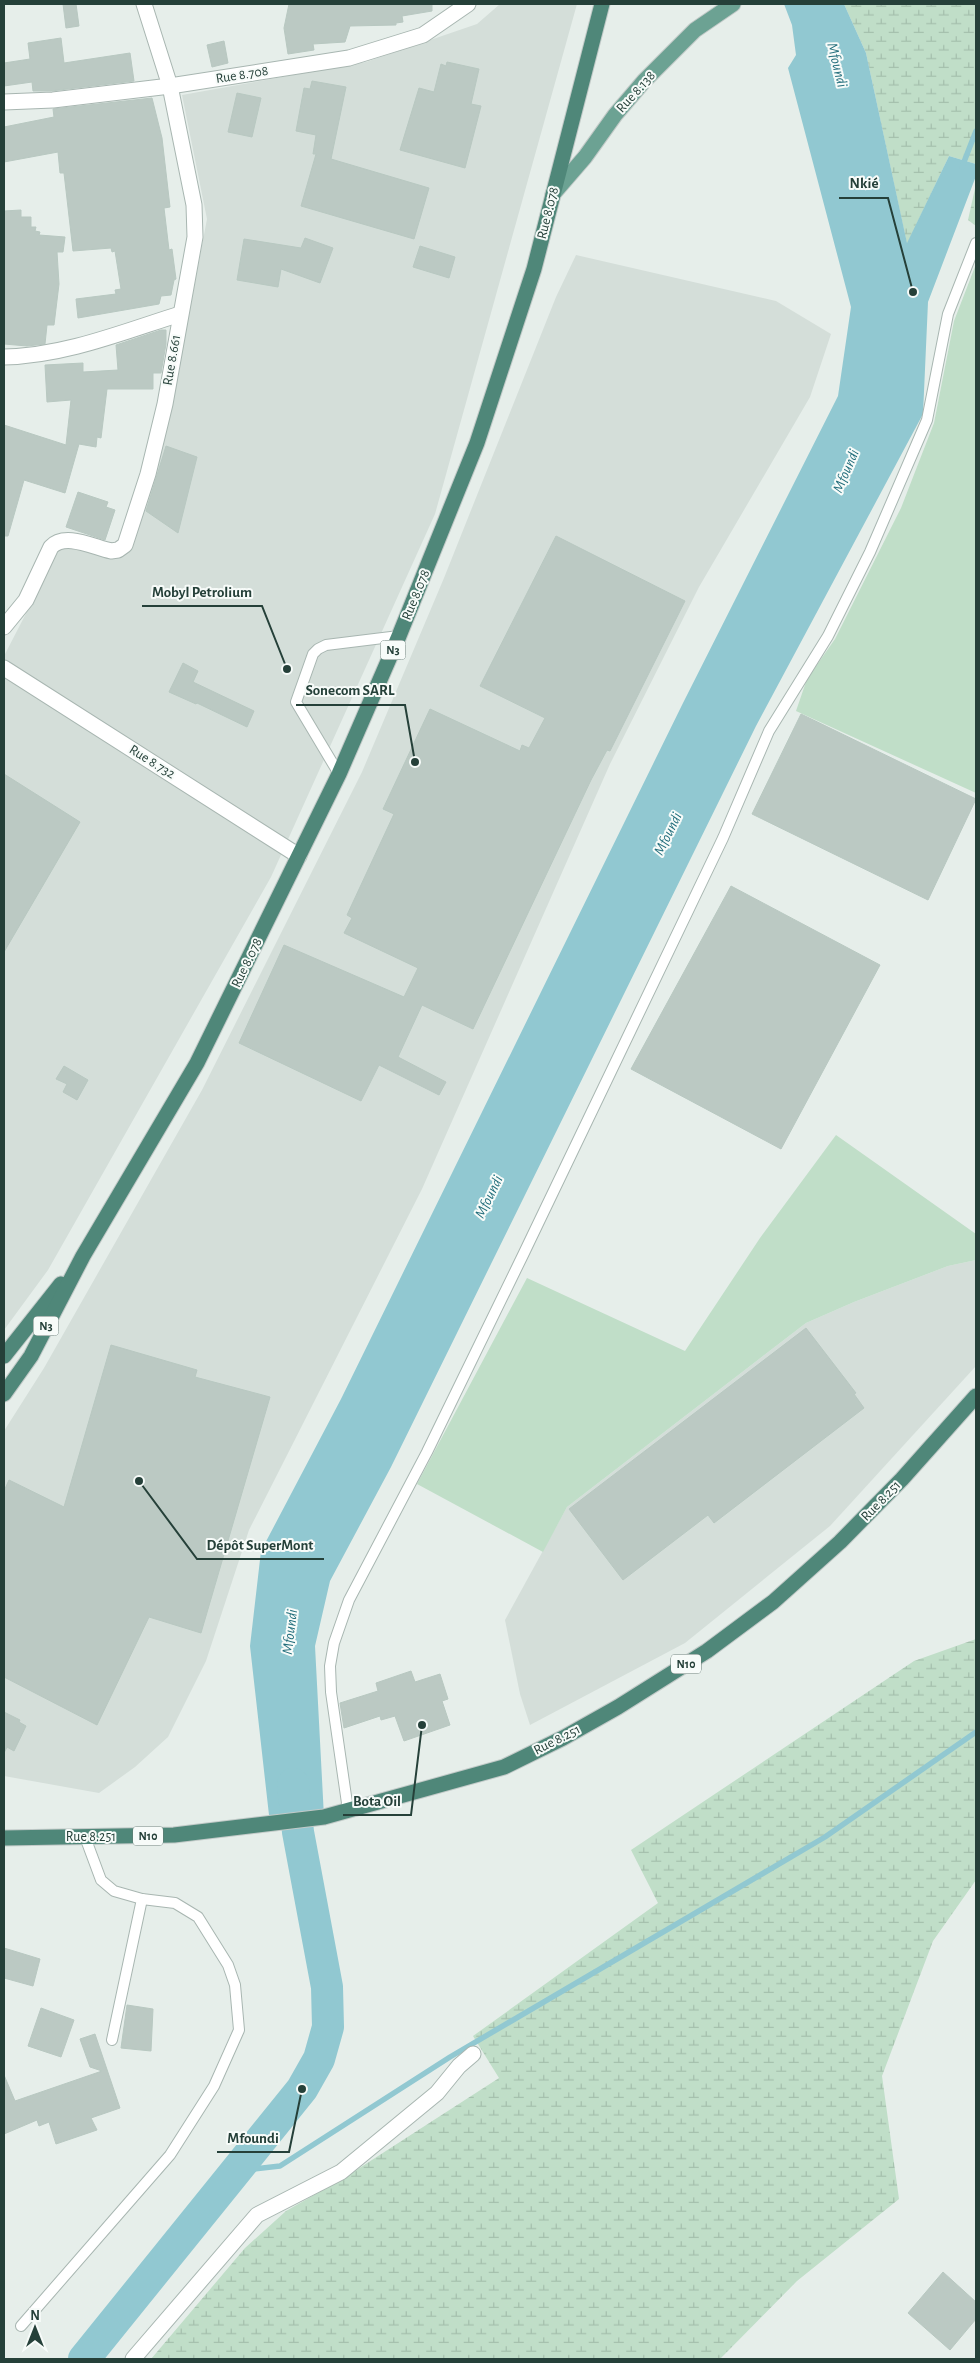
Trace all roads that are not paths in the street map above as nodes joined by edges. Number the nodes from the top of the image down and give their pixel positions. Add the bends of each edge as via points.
1 (144, 4) edge
2 (468, 4) edge
3 (602, 4) edge
4 (733, 4) edge
5 (170, 86) junction
6 (4, 102) edge
7 (553, 194) junction
8 (976, 243) edge
9 (180, 314) junction
10 (4, 357) edge
11 (4, 628) edge
12 (399, 636) junction
13 (4, 668) edge
14 (339, 774) junction
15 (299, 856) junction
16 (83, 1256) junction
17 (4, 1354) edge
18 (4, 1394) edge
19 (976, 1396) edge
20 (348, 1810) junction
21 (4, 1832) edge
22 (25, 1836) junction
23 (85, 1837) junction
24 (4, 1838) edge
25 (142, 1899) junction
26 (112, 2040) dead end
27 (473, 2054) dead end
28 (21, 2326) dead end
29 (133, 2359) edge

1 - 5 street, Rue 8.661
2 - 5 street, Rue 8.708 via 423,35 388,48 349,58
3 - 7 highway, Rue 8.078 / N3
4 - 7 main road, Rue 8.138 via 695,30 644,81
5 - 6 street, Rue 8.708 via 53,100
5 - 9 street, Rue 8.661 via 194,205 195,236
7 - 12 highway, Rue 8.078 / N3 via 534,269 477,443
8 - 20 lane via 948,314 927,420 870,552 828,636 769,731 723,838 523,1255 427,1452 349,1600 330,1666
9 - 10 street via 31,357
9 - 11 street, Rue 8.661 via 165,404 148,474 125,545 111,551 65,539 56,541 26,600
12 - 14 highway, Rue 8.078 / N3
12 - 14 lane via 326,645 314,654 296,702
13 - 15 street, Rue 8.732
14 - 15 highway, Rue 8.078 / N3
15 - 16 highway, Rue 8.078 / N3 via 197,1063
16 - 17 highway, Rue 8.078 / N3
16 - 18 highway, Rue 8.078 / N3 via 31,1356
19 - 20 highway, Rue 8.251 / N10 via 840,1542 773,1602 707,1651 618,1707 504,1767
20 - 23 highway, Rue 8.251 / N10 via 324,1817 174,1835
21 - 22 highway, Rue 8.251 / N10
22 - 23 highway, Rue 8.251 / N10
22 - 24 highway, Rue 8.251 / N10
23 - 25 lane via 100,1880 114,1891
25 - 26 lane
25 - 28 lane via 175,1903 198,1917 228,1965 235,1984 238,2030 214,2086 170,2155
27 - 29 street via 437,2093 341,2172 257,2215

